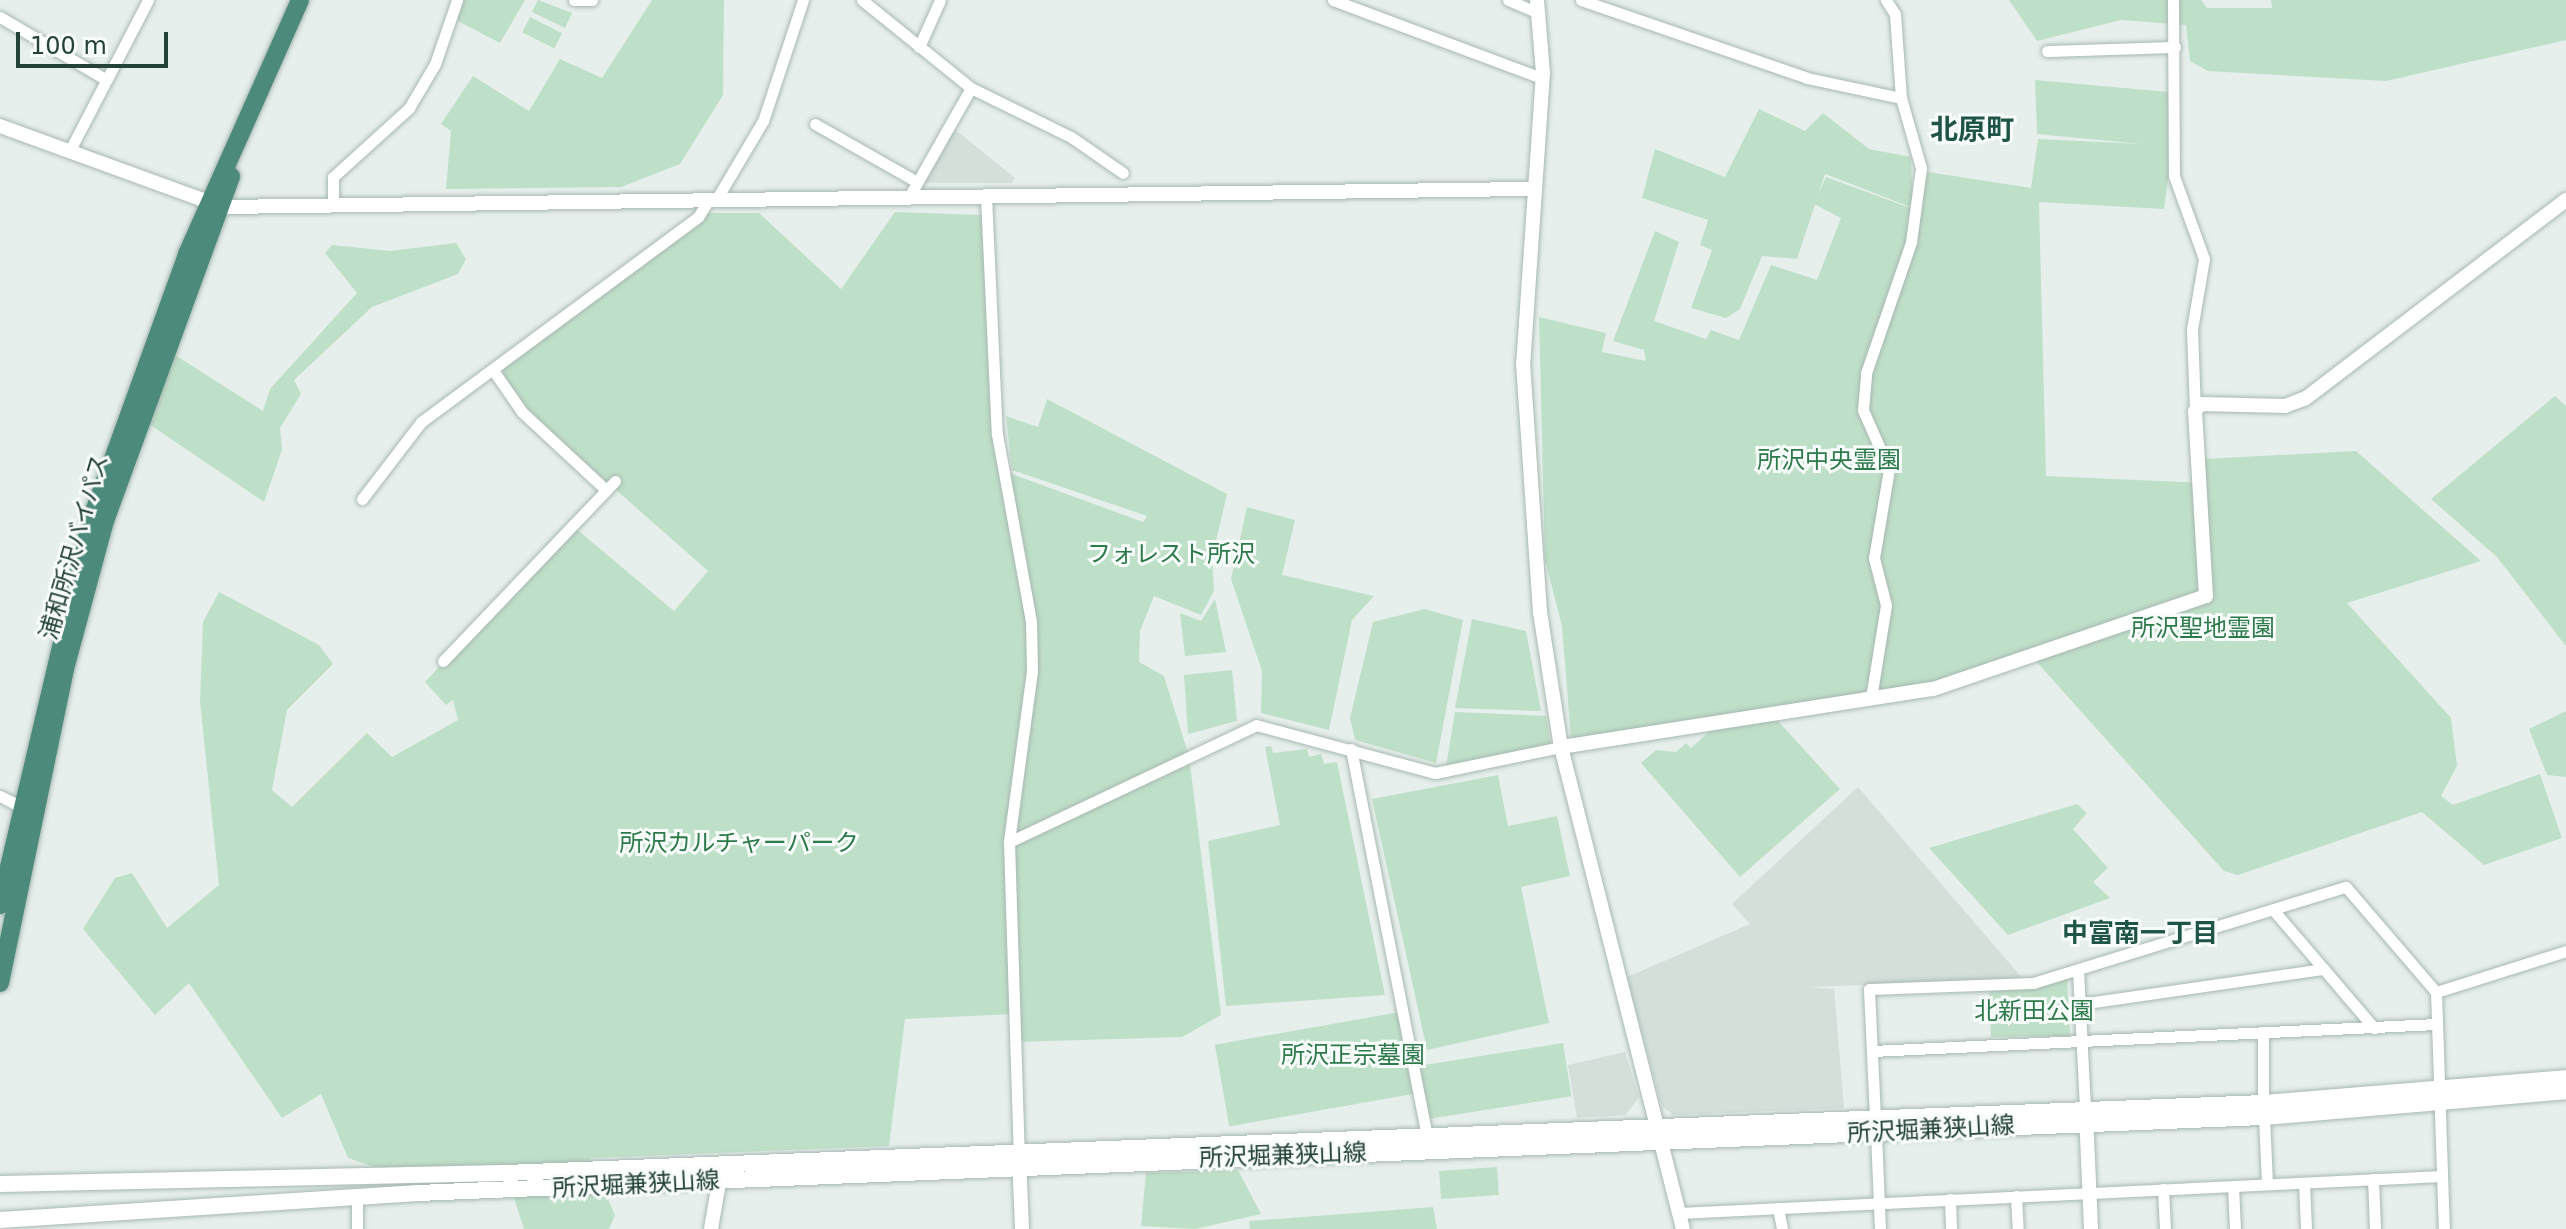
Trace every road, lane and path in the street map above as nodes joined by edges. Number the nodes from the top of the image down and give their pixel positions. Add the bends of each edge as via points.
1 (148, 0) edge
2 (300, 0) edge
3 (457, 0) edge
4 (574, 0) edge
5 (592, 0) edge
6 (803, 0) edge
7 (862, 0) edge
8 (940, 0) edge
9 (1333, 0) edge
10 (1508, 0) edge
11 (1581, 0) edge
12 (1886, 0) edge
13 (2173, 0) edge
14 (1538, 7) edge
15 (0, 17) edge
16 (919, 47) junction
17 (2175, 47) junction
18 (2047, 51) dead end
19 (1542, 78) junction
20 (105, 79) junction
21 (971, 88) junction
22 (1901, 98) junction
23 (815, 124) dead end
24 (0, 126) edge
25 (69, 152) junction
26 (1123, 173) dead end
27 (917, 182) junction
28 (1531, 189) junction
29 (986, 196) junction
30 (909, 197) junction
31 (712, 200) junction
32 (2566, 200) edge
33 (333, 205) junction
34 (214, 206) junction
35 (493, 370) junction
36 (2195, 411) junction
37 (362, 499) dead end
38 (443, 661) dead end
39 (1871, 698) junction
40 (1561, 747) junction
41 (1351, 749) junction
42 (0, 796) edge
43 (20, 806) junction
44 (1009, 842) junction
45 (0, 905) edge
46 (2275, 912) junction
47 (2566, 951) edge
48 (2324, 969) junction
49 (2078, 970) junction
50 (0, 983) edge
51 (2436, 992) junction
52 (2080, 1004) junction
53 (2437, 1024) junction
54 (2374, 1028) junction
55 (2263, 1032) junction
56 (2082, 1041) junction
57 (1872, 1051) junction
58 (2566, 1078) edge
59 (2566, 1091) edge
60 (2438, 1100) junction
61 (2264, 1110) junction
62 (2086, 1115) junction
63 (1875, 1125) junction
64 (1657, 1126) junction
65 (1427, 1136) junction
66 (1662, 1142) junction
67 (1019, 1161) junction
68 (721, 1164) junction
69 (2442, 1176) junction
70 (2373, 1179) junction
71 (722, 1182) junction
72 (2304, 1183) junction
73 (0, 1184) edge
74 (2267, 1184) junction
75 (2233, 1186) junction
76 (2163, 1189) junction
77 (2090, 1192) junction
78 (2016, 1196) junction
79 (357, 1198) junction
80 (1950, 1199) junction
81 (1879, 1203) junction
82 (1778, 1208) junction
83 (1679, 1213) junction
84 (0, 1220) edge
85 (66, 1225) edge
86 (357, 1229) edge
87 (711, 1229) edge
88 (1022, 1229) edge
89 (1683, 1229) edge
90 (1782, 1229) edge
91 (1880, 1229) edge
92 (1951, 1229) edge
93 (2018, 1229) edge
94 (2091, 1229) edge
95 (2165, 1229) edge
96 (2235, 1229) edge
97 (2306, 1229) edge
98 (2375, 1229) edge
99 (2444, 1229) edge

1 - 20 street
2 - 34 highway, 浦和所沢バイパス
3 - 33 street via 435,64 409,108 333,177
4 - 5 street
6 - 31 street via 763,121
7 - 16 street
8 - 16 street
9 - 19 street
10 - 14 street
11 - 22 street via 1807,78
12 - 22 street via 1895,14
13 - 17 street
14 - 19 street
15 - 20 street
16 - 21 street
17 - 18 street
17 - 36 street via 2174,176 2204,259 2192,329
19 - 28 street
20 - 25 street
21 - 26 street via 1071,137
21 - 27 street
22 - 39 street via 1921,168 1911,242 1866,373 1863,410 1889,469 1874,558 1886,605
23 - 27 street
24 - 25 street
25 - 34 street
27 - 30 street
28 - 29 street
28 - 40 street via 1523,363 1536,577
29 - 30 street
29 - 44 street via 997,434 1031,622 1032,671
30 - 31 street
31 - 33 street
31 - 35 street via 698,217
32 - 36 street via 2306,398 2285,406 2207,402
33 - 34 street
34 - 43 highway, 浦和所沢バイパス via 92,517
34 - 50 highway, 浦和所沢バイパス via 105,521 65,669
35 - 37 street via 421,422
35 - 38 street via 522,412 610,486
36 - 39 street via 2206,596 1945,685
39 - 40 street
40 - 41 street via 1435,773
40 - 64 street
41 - 44 street via 1256,725
41 - 65 street
42 - 43 street
43 - 45 highway, 浦和所沢バイパス
44 - 67 street
46 - 48 street
46 - 49 street
46 - 51 street via 2346,887
47 - 51 street
48 - 52 street
48 - 54 street
49 - 52 street
49 - 57 street via 2033,983 1869,989
51 - 53 street
52 - 56 street
53 - 54 street
53 - 60 street
54 - 55 street
55 - 56 street
55 - 61 street
56 - 57 street
56 - 62 street
57 - 63 street
58 - 60 main road, 所沢堀兼狭山線
59 - 60 main road, 所沢堀兼狭山線
60 - 61 main road, 所沢堀兼狭山線
60 - 69 street
61 - 62 main road, 所沢堀兼狭山線
61 - 74 street
62 - 63 main road, 所沢堀兼狭山線
62 - 77 street
63 - 64 main road, 所沢堀兼狭山線
63 - 66 main road, 所沢堀兼狭山線
63 - 81 street
64 - 65 main road, 所沢堀兼狭山線
64 - 66 street
65 - 67 main road, 所沢堀兼狭山線
66 - 67 main road, 所沢堀兼狭山線
66 - 83 street
67 - 68 main road, 所沢堀兼狭山線
67 - 71 main road, 所沢堀兼狭山線
67 - 88 street
68 - 71 street
68 - 73 main road, 所沢堀兼狭山線
69 - 70 street
69 - 99 street
70 - 72 street
70 - 98 street
71 - 79 main road, 所沢堀兼狭山線
71 - 87 street
72 - 74 street
72 - 97 street
74 - 75 street
75 - 76 street
75 - 96 street
76 - 77 street
76 - 95 street
77 - 78 street
77 - 94 street
78 - 80 street
78 - 93 street
79 - 85 main road, 所沢堀兼狭山線
79 - 86 street
80 - 81 street
80 - 92 street
81 - 82 street
81 - 91 street
82 - 83 street
82 - 90 street
83 - 89 street
84 - 85 main road, 所沢堀兼狭山線

